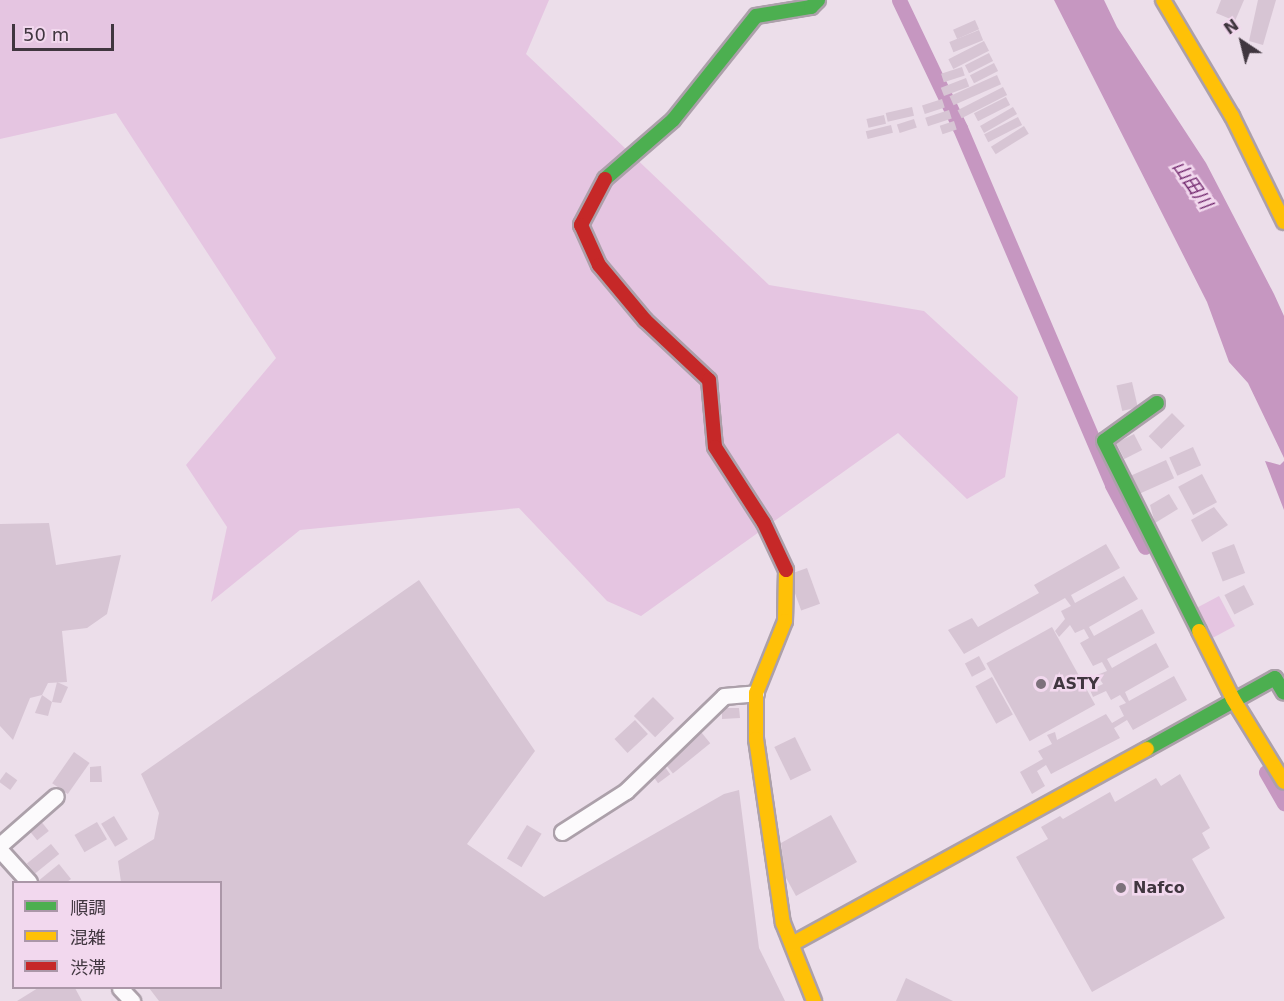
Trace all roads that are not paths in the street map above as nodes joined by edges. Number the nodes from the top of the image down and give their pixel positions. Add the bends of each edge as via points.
1 (818, 0) edge
2 (1164, 0) edge
3 (1284, 222) edge
4 (1157, 403) dead end
5 (756, 693) junction
6 (1284, 693) edge
7 (1233, 699) junction
8 (1284, 782) edge
9 (56, 796) dead end
10 (562, 832) dead end
11 (0, 845) edge
12 (0, 850) edge
13 (28, 881) edge
14 (792, 944) junction
15 (122, 989) edge
16 (132, 1001) edge
17 (814, 1001) edge

1 - 5 street via 811,7 756,16 673,120 599,184 581,225 599,265 645,320 709,380 715,447 778,549 788,594 785,621
2 - 3 street via 1232,116
4 - 7 street via 1104,441
5 - 10 street via 724,696 626,791
5 - 14 street via 759,772 783,923
6 - 7 street via 1275,678
7 - 8 street
7 - 14 street
9 - 11 street
12 - 13 street
14 - 17 street
15 - 16 street

